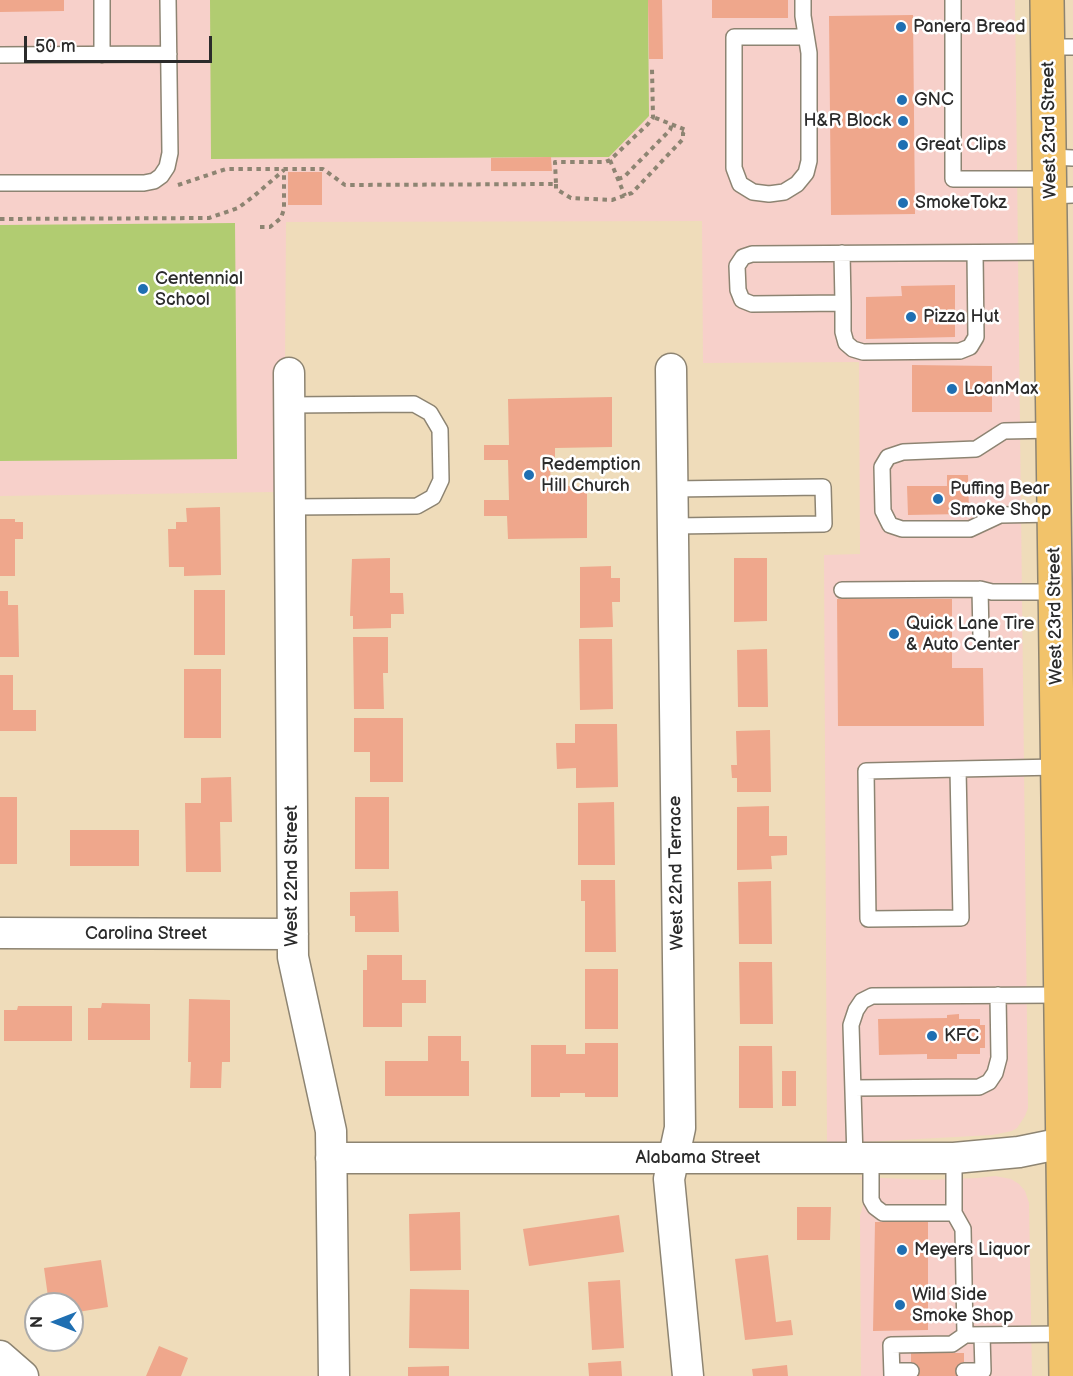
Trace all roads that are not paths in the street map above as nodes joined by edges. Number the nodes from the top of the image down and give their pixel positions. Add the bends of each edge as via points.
1 (102, 0) edge
2 (168, 0) edge
3 (802, 0) edge
4 (952, 0) edge
5 (1047, 0) edge
6 (806, 37) junction
7 (1061, 47) edge
8 (102, 54) junction
9 (169, 54) junction
10 (0, 55) edge
11 (1059, 177) edge
12 (0, 183) edge
13 (1052, 252) junction
14 (842, 253) junction
15 (975, 253) junction
16 (843, 303) junction
17 (671, 369) dead end
18 (289, 373) dead end
19 (289, 405) junction
20 (1054, 430) junction
21 (1064, 476) edge
22 (672, 489) junction
23 (290, 507) junction
24 (1055, 514) junction
25 (673, 526) junction
26 (980, 589) junction
27 (842, 590) dead end
28 (1062, 611) edge
29 (981, 636) dead end
30 (1063, 748) edge
31 (958, 769) junction
32 (0, 933) edge
33 (292, 934) junction
34 (1067, 961) edge
35 (998, 995) junction
36 (1061, 995) junction
37 (853, 1088) junction
38 (1063, 1143) junction
39 (331, 1158) junction
40 (673, 1158) junction
41 (863, 1158) junction
42 (954, 1158) junction
43 (954, 1213) junction
44 (1066, 1334) junction
45 (964, 1335) junction
46 (982, 1335) junction
47 (0, 1356) edge
48 (911, 1371) dead end
49 (964, 1371) dead end
50 (892, 1373) edge
51 (23, 1376) edge
52 (334, 1376) edge
53 (688, 1376) edge
54 (1066, 1376) edge

1 - 8 lane
2 - 9 lane
3 - 6 lane
4 - 11 lane via 953,179
5 - 7 main road, West 23rd Street
6 - 6 lane via 734,37 734,168 740,184 753,192 784,192 806,173
7 - 11 main road, West 23rd Street
8 - 9 lane
8 - 10 lane
9 - 12 lane via 170,153 162,176 144,183
11 - 13 main road, West 23rd Street
13 - 15 lane
13 - 20 main road, West 23rd Street
14 - 15 lane
14 - 16 lane
14 - 16 lane via 752,254 743,257 737,266 738,290 742,300 752,304
15 - 16 lane via 976,337 970,347 960,351 854,349 846,343 843,332
17 - 22 street, West 22nd Terrace
18 - 19 street, West 22nd Street
19 - 23 street, West 22nd Street
19 - 23 lane via 414,405 430,413 440,429 441,480 433,497 417,506
20 - 21 main road, West 23rd Street
20 - 24 lane via 1004,431 976,449 903,452 888,457 882,467 883,511 891,525 902,529 970,529 1000,515
21 - 24 main road, West 23rd Street
22 - 25 street, West 22nd Terrace
22 - 25 lane via 824,487 824,524
23 - 33 street, West 22nd Street
24 - 28 main road, West 23rd Street
25 - 40 street, West 22nd Terrace via 680,1128
26 - 27 lane
26 - 28 lane
26 - 29 lane
28 - 30 main road, West 23rd Street
30 - 31 lane
30 - 34 main road, West 23rd Street
31 - 31 lane via 866,771 868,919 961,918
32 - 33 street, Carolina Street
33 - 39 street, West 22nd Street via 293,957 331,1131
34 - 36 main road, West 23rd Street
35 - 36 lane
35 - 37 lane via 999,1058 989,1082 979,1087
35 - 37 lane via 872,996 862,1001 851,1025
36 - 38 main road, West 23rd Street
37 - 41 lane
38 - 42 street, Alabama Street
38 - 44 main road, West 23rd Street
39 - 40 street, Alabama Street
39 - 52 street, West 22nd Street
40 - 41 street, Alabama Street
40 - 53 street, West 22nd Terrace via 669,1179
41 - 42 street, Alabama Street
41 - 43 lane via 871,1200 883,1213
42 - 43 lane
43 - 45 lane via 963,1229
44 - 46 lane
44 - 54 main road, West 23rd Street
45 - 46 lane
45 - 50 lane via 952,1344 891,1345
46 - 49 lane via 983,1371
47 - 51 street
48 - 50 lane

